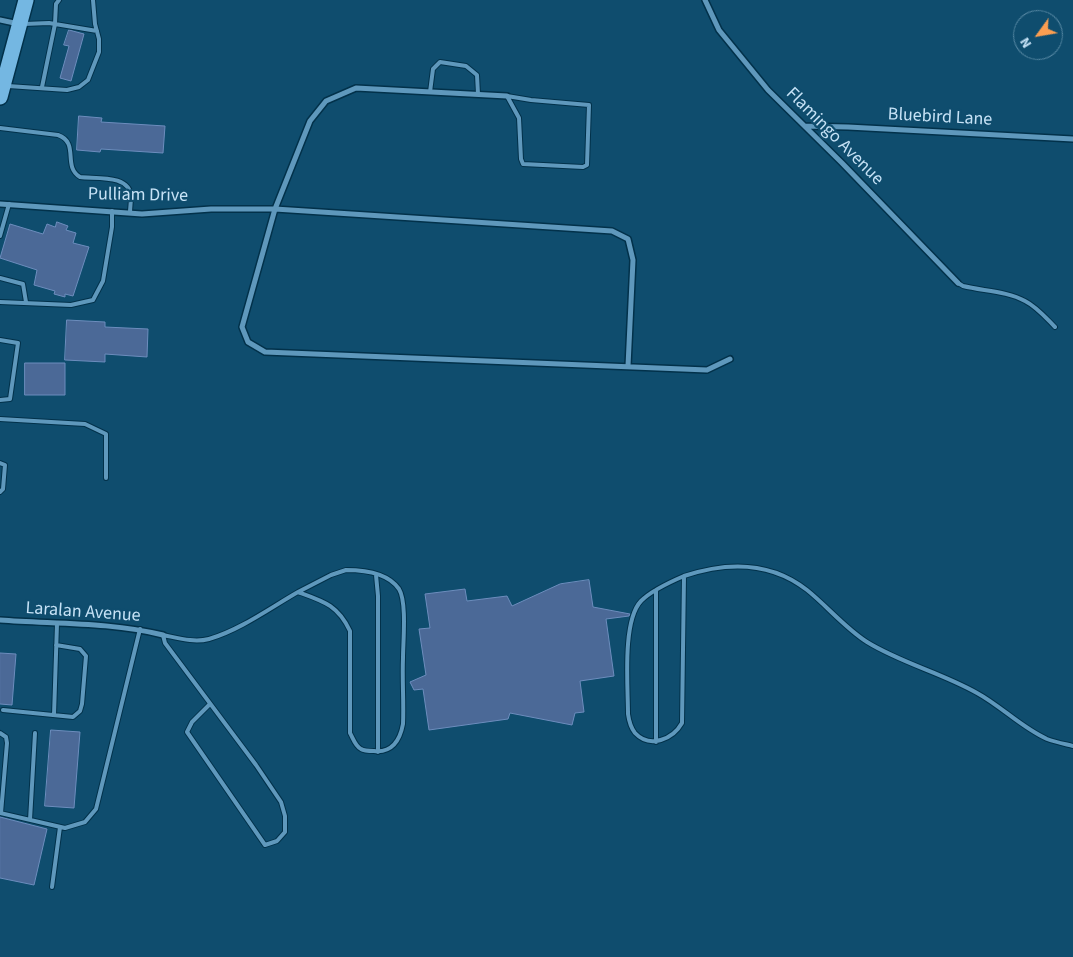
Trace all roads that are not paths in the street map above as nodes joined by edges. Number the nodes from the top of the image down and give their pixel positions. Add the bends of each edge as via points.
1 (26, 0) edge
2 (59, 0) edge
3 (93, 0) edge
4 (705, 0) edge
5 (0, 20) edge
6 (19, 24) junction
7 (55, 24) junction
8 (97, 31) junction
9 (42, 87) junction
10 (2, 91) edge
11 (430, 92) junction
12 (478, 94) junction
13 (507, 96) junction
14 (805, 126) junction
15 (0, 128) edge
16 (1073, 138) edge
17 (0, 204) edge
18 (9, 204) junction
19 (275, 209) junction
20 (112, 212) junction
21 (130, 213) junction
22 (0, 236) edge
23 (0, 278) edge
24 (958, 283) joint
25 (0, 302) edge
26 (26, 302) junction
27 (1055, 327) dead end
28 (0, 340) edge
29 (730, 359) dead end
30 (628, 366) junction
31 (0, 400) edge
32 (0, 419) edge
33 (0, 463) edge
34 (106, 478) dead end
35 (0, 492) edge
36 (376, 574) junction
37 (684, 576) junction
38 (656, 590) junction
39 (298, 592) junction
40 (0, 620) edge
41 (57, 624) junction
42 (140, 629) junction
43 (163, 635) junction
44 (56, 645) junction
45 (209, 705) junction
46 (3, 710) dead end
47 (54, 715) junction
48 (0, 733) edge
49 (35, 733) dead end
50 (656, 742) junction
51 (1073, 746) edge
52 (378, 752) junction
53 (0, 813) edge
54 (30, 820) junction
55 (60, 826) junction
56 (52, 887) dead end

1 - 6 highway
2 - 7 lane
3 - 8 lane
4 - 14 street, Flamingo Avenue via 730,46 780,104
5 - 6 street
6 - 7 lane
6 - 10 highway
7 - 8 lane
7 - 9 lane
8 - 9 lane via 99,52 88,80 67,90
9 - 10 lane
11 - 12 street
11 - 12 lane via 433,69 440,62 466,66 477,75
11 - 19 street via 356,88 326,101 310,121
12 - 13 street
13 - 13 lane via 519,118 523,164 583,167 587,164 589,105
14 - 16 street, Bluebird Lane
14 - 24 street, Flamingo Avenue
15 - 21 lane via 65,138 69,142 76,174 122,183 130,193
17 - 18 street, Pulliam Drive
18 - 20 street, Pulliam Drive
18 - 22 lane
19 - 21 street, Pulliam Drive
19 - 30 street, Pulliam Drive via 612,231 628,239 633,260
19 - 30 street via 242,327 248,342 265,352
20 - 21 street, Pulliam Drive
20 - 26 lane via 103,281 93,300 71,305
23 - 26 lane via 23,284
24 - 27 lane via 1025,300
25 - 26 lane
28 - 31 lane via 18,342 10,400
29 - 30 street via 708,370
32 - 34 lane via 85,424 106,434
33 - 35 lane via 5,465
36 - 39 lane via 346,570
36 - 52 lane
36 - 52 lane via 390,581 402,596 404,630 404,713 400,736 394,745
37 - 38 lane
37 - 50 lane via 682,722 668,737
37 - 51 lane via 706,568 758,567 773,571 806,589 864,640 882,651 977,693 1048,739
38 - 50 lane
38 - 50 lane via 636,608 628,637 628,714 635,733 642,739
39 - 43 lane via 208,639 188,640
39 - 52 lane via 335,608 345,620 350,631 350,732 362,750
40 - 41 street, Laralan Avenue
41 - 42 street, Laralan Avenue
41 - 44 lane
42 - 43 street, Laralan Avenue
42 - 55 lane via 96,809 85,822 65,828
43 - 45 lane via 165,644
44 - 47 lane
44 - 47 lane via 80,649 86,658 80,711 73,717
45 - 45 lane via 281,802 285,832 277,841 266,845 188,732 192,722
46 - 47 lane
48 - 53 lane via 6,737 7,743
49 - 54 lane
53 - 54 lane
54 - 55 lane
55 - 56 lane

